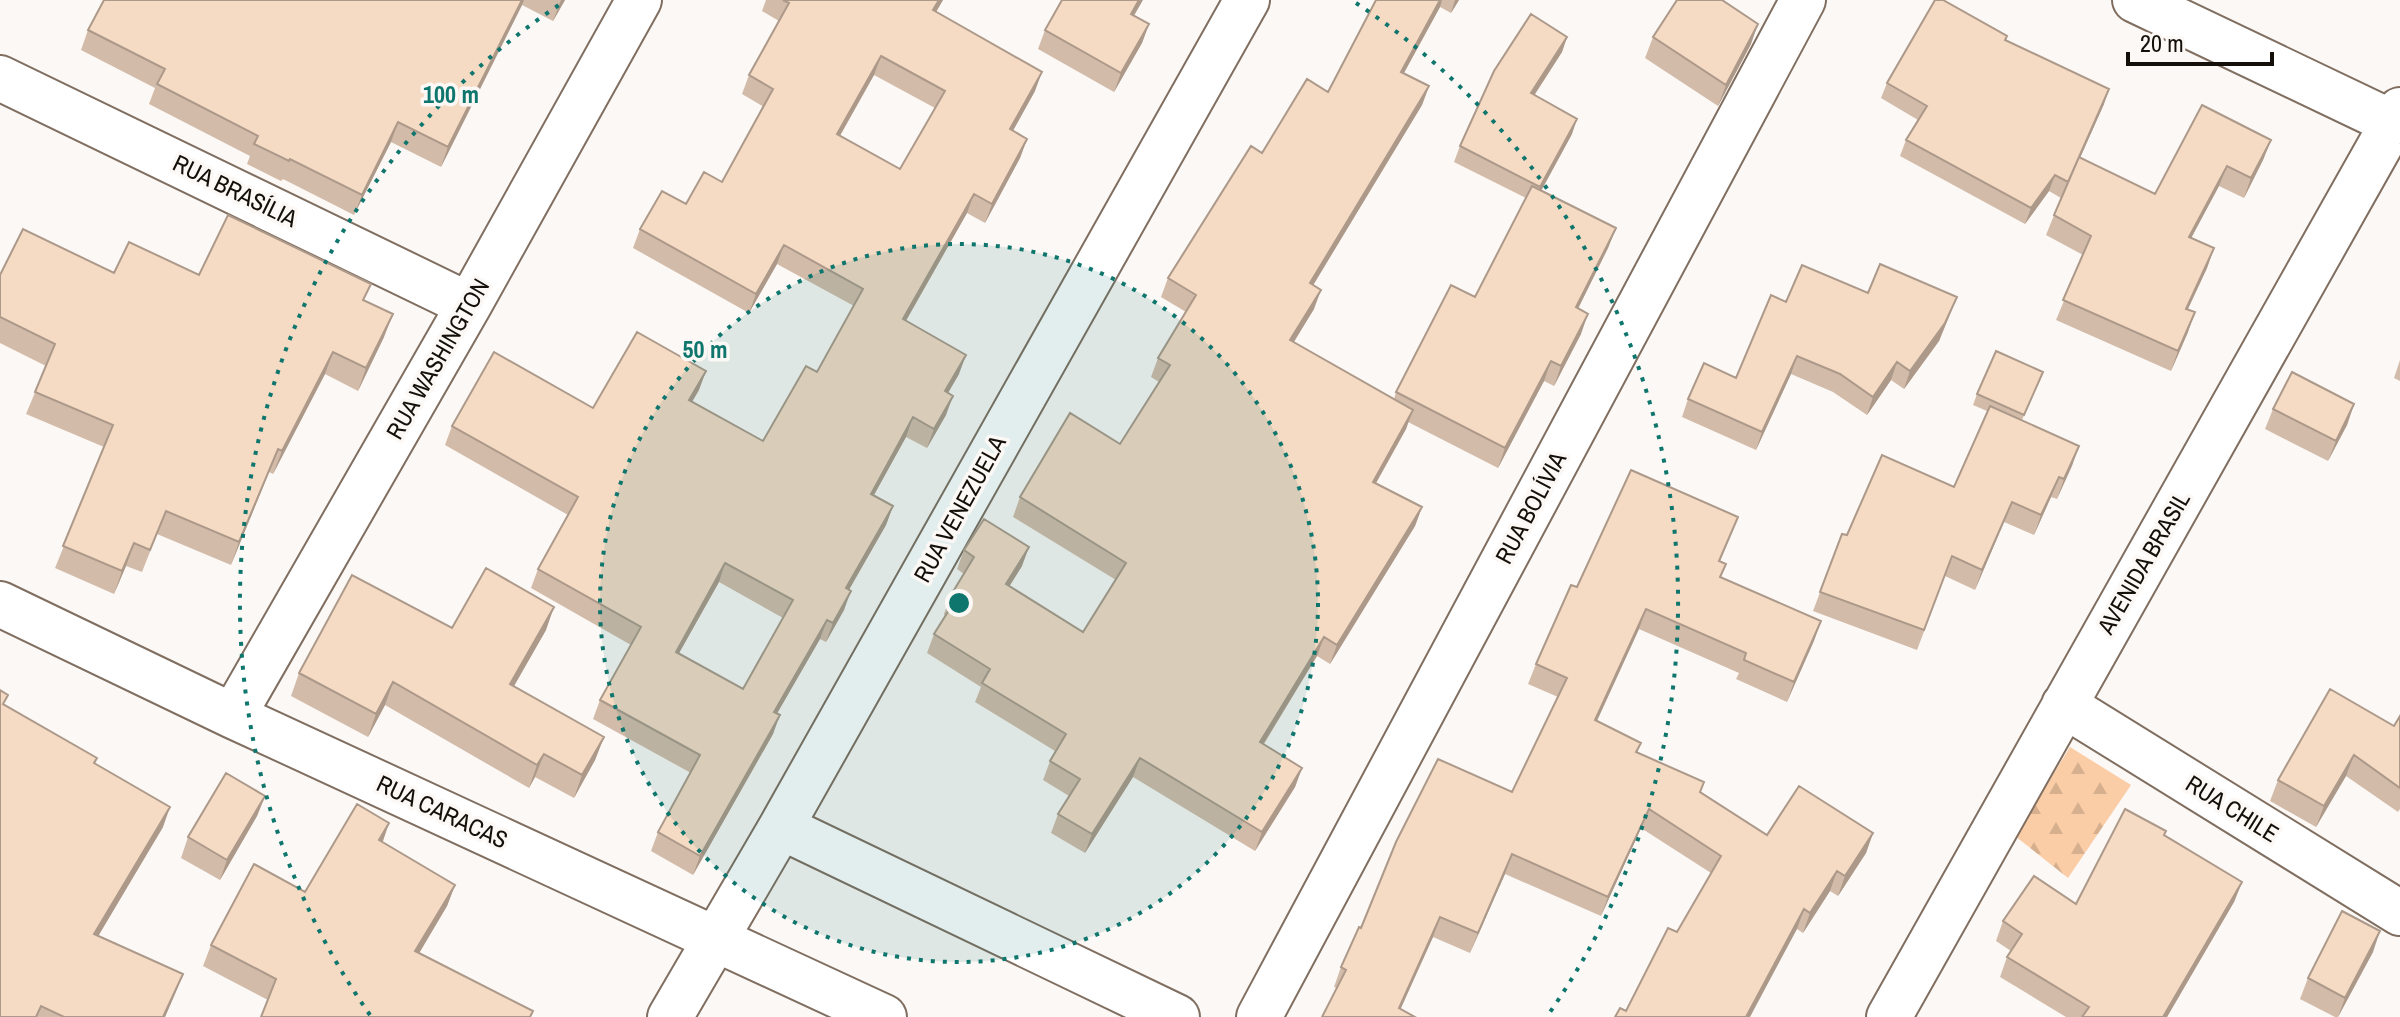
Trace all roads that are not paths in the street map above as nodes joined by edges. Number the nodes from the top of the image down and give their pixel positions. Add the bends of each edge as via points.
1 (639, 0) edge
2 (1247, 0) edge
3 (1803, 0) edge
4 (2135, 0) edge
5 (0, 78) edge
6 (2397, 116) edge
7 (469, 305) junction
8 (0, 604) edge
9 (2064, 705) junction
10 (233, 716) junction
11 (781, 827) junction
12 (2400, 913) edge
13 (717, 938) junction
14 (670, 1017) edge
15 (884, 1017) edge
16 (1177, 1017) edge
17 (1259, 1017) edge
18 (1889, 1017) edge

1 - 7 street, RUA WASHINGTON
2 - 11 street, RUA VENEZUELA
3 - 17 street, RUA BOLÍVIA
4 - 6 street
5 - 7 street, RUA BRASÍLIA
6 - 9 street, AVENIDA BRASIL
7 - 10 street, RUA WASHINGTON
8 - 10 street, RUA CARACAS
9 - 12 street, RUA CHILE
9 - 18 street, AVENIDA BRASIL
10 - 13 street, RUA CARACAS
11 - 13 street, RUA VENEZUELA
11 - 16 street
13 - 14 street, RUA VENEZUELA
13 - 15 street, RUA CARACAS

